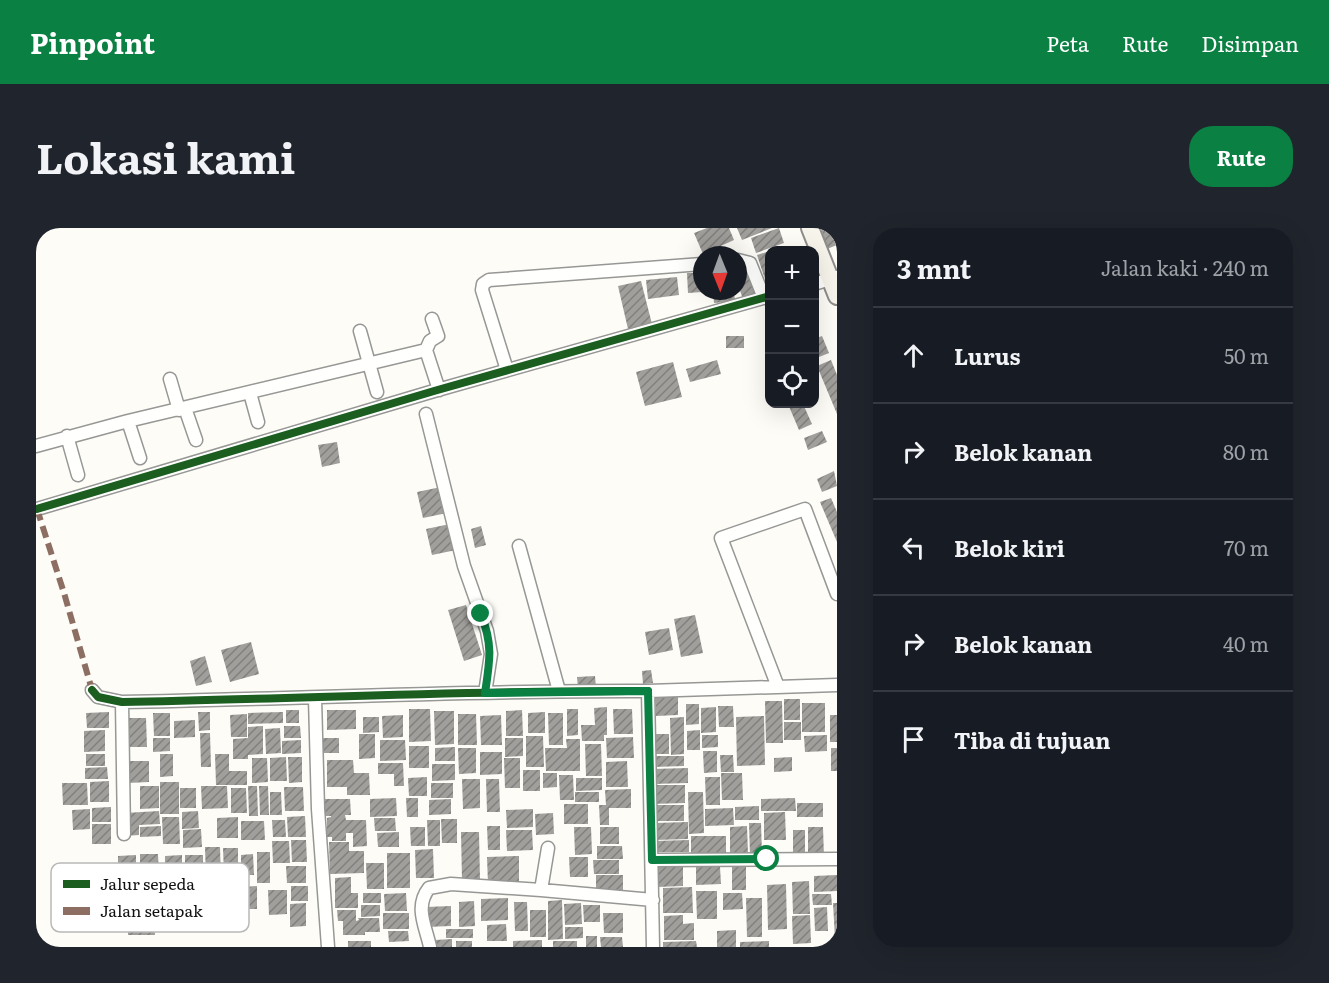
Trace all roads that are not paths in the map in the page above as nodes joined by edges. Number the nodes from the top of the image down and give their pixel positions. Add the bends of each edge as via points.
1 (810, 228) edge
2 (747, 262) edge
3 (693, 265) edge
4 (827, 280) edge
5 (765, 293) edge
6 (837, 296) edge
7 (765, 298) edge
8 (432, 319) dead end
9 (360, 331) dead end
10 (426, 350) junction
11 (370, 364) junction
12 (507, 370) junction
13 (170, 379) dead end
14 (439, 390) junction
15 (377, 392) dead end
16 (250, 393) junction
17 (182, 409) junction
18 (426, 414) dead end
19 (128, 421) junction
20 (258, 422) dead end
21 (67, 436) junction
22 (196, 440) dead end
23 (36, 446) edge
24 (140, 458) dead end
25 (78, 475) dead end
26 (37, 509) edge
27 (519, 546) dead end
28 (837, 594) edge
29 (837, 685) edge
30 (778, 687) junction
31 (92, 690) dead end
32 (559, 691) junction
33 (648, 691) junction
34 (485, 693) junction
35 (315, 698) junction
36 (122, 702) junction
37 (124, 834) dead end
38 (548, 848) dead end
39 (837, 859) edge
40 (652, 860) junction
41 (541, 890) junction
42 (652, 900) junction
43 (328, 947) edge
44 (430, 947) edge
45 (653, 947) edge

1 - 4 street
2 - 5 street
3 - 12 street via 489,280 482,290
4 - 6 street
7 - 12 street
8 - 10 street via 438,336
9 - 11 street
10 - 11 street
10 - 14 street
11 - 15 street
11 - 16 street
12 - 14 street
13 - 17 street
14 - 26 street
16 - 17 street
16 - 20 street
17 - 19 street
17 - 22 street
18 - 34 street via 464,566 487,631 491,654
19 - 21 street
19 - 24 street
21 - 23 street
21 - 25 street
27 - 32 street
28 - 30 street via 805,509 721,538
29 - 30 street
30 - 33 street
31 - 36 street via 98,697
32 - 33 street
32 - 34 street
33 - 40 street
34 - 35 street
35 - 36 street
35 - 43 street via 317,799
36 - 37 street
38 - 41 street
39 - 40 street
40 - 42 street
41 - 42 street
41 - 44 street via 451,884 429,888 423,896 422,919
42 - 45 street

